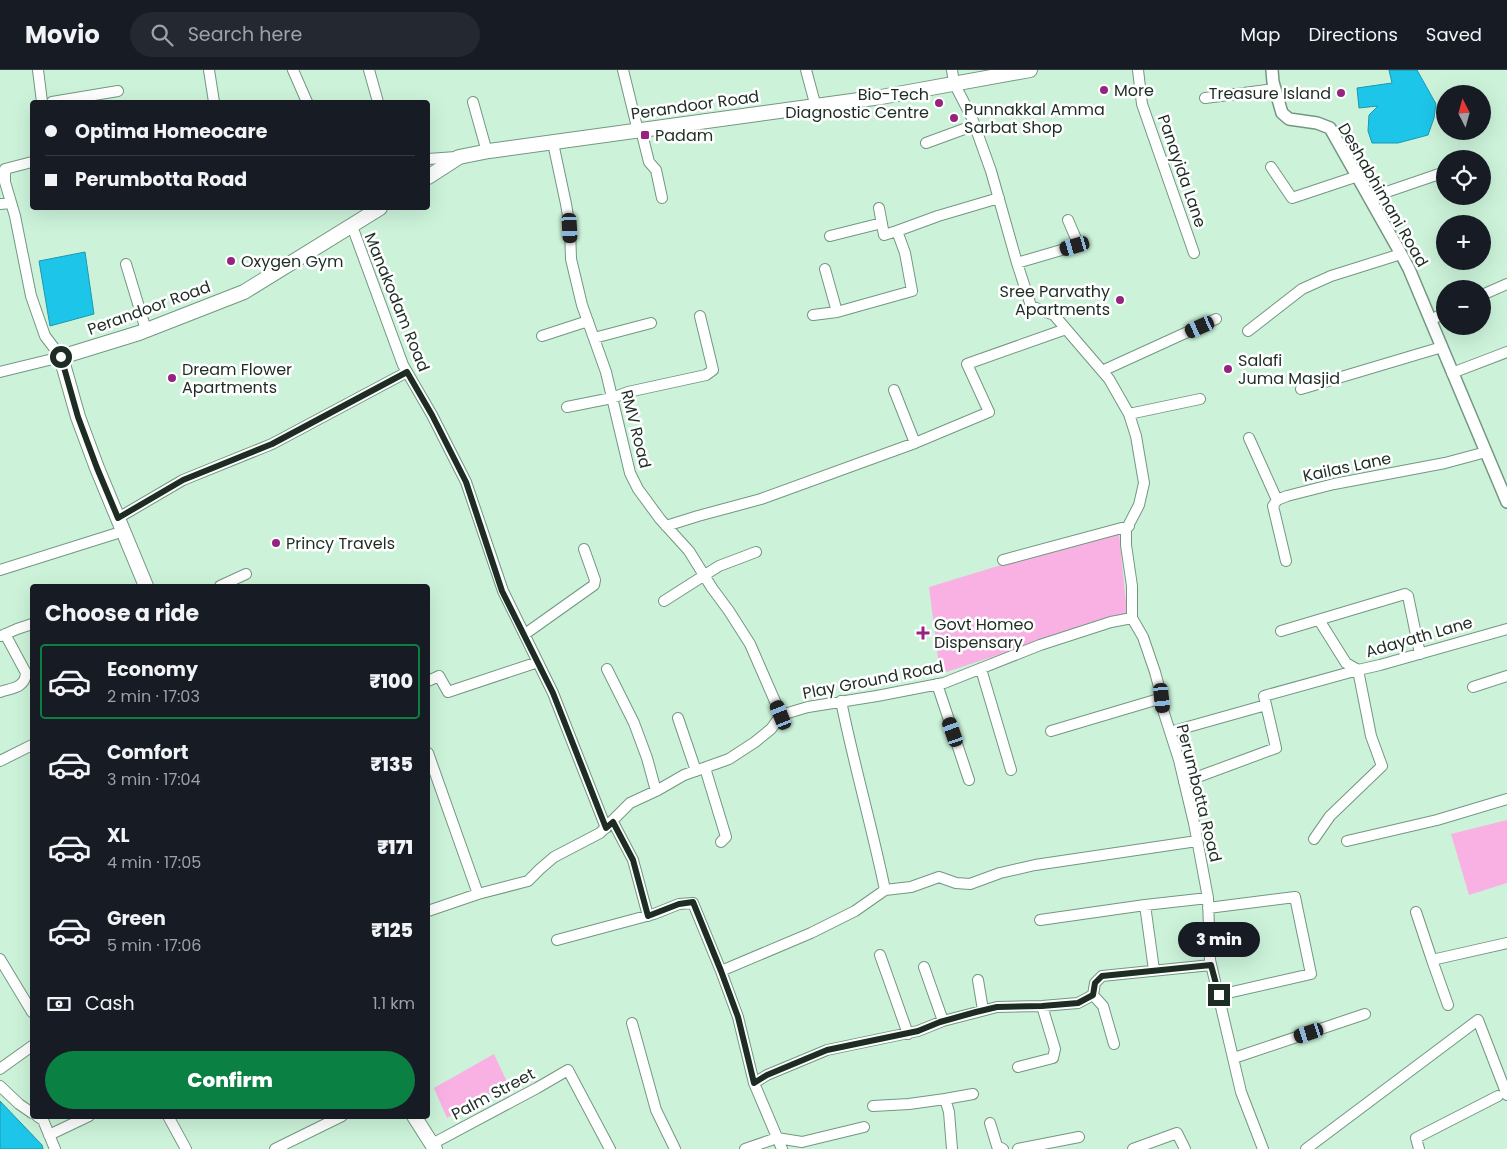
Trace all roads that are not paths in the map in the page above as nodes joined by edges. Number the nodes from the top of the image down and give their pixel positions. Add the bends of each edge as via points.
1 (38, 70) edge
2 (209, 70) edge
3 (293, 70) edge
4 (369, 70) edge
5 (623, 70) edge
6 (806, 70) edge
7 (1030, 70) edge
8 (1138, 70) edge
9 (1272, 70) edge
10 (953, 77) edge
11 (1275, 88) junction
12 (118, 91) dead end
13 (1205, 98) dead end
14 (42, 100) edge
15 (64, 100) edge
16 (214, 100) edge
17 (306, 100) edge
18 (377, 100) edge
19 (473, 102) dead end
20 (816, 107) junction
21 (975, 125) junction
22 (640, 130) junction
23 (553, 143) junction
24 (926, 143) dead end
25 (487, 152) junction
26 (459, 157) junction
27 (430, 159) edge
28 (30, 163) edge
29 (1271, 167) dead end
30 (1436, 175) edge
31 (430, 176) edge
32 (1358, 176) junction
33 (662, 198) dead end
34 (999, 198) junction
35 (1369, 198) junction
36 (11, 203) junction
37 (0, 204) edge
38 (878, 208) dead end
39 (377, 210) edge
40 (1068, 220) dead end
41 (882, 223) junction
42 (352, 226) junction
43 (897, 232) junction
44 (830, 236) dead end
45 (1194, 253) dead end
46 (1400, 254) junction
47 (1017, 263) junction
48 (126, 264) dead end
49 (826, 269) dead end
50 (1507, 284) edge
51 (1491, 291) edge
52 (837, 312) junction
53 (812, 315) dead end
54 (700, 316) dead end
55 (1436, 317) edge
56 (1216, 319) dead end
57 (1430, 320) junction
58 (588, 321) junction
59 (651, 323) dead end
60 (1066, 328) junction
61 (146, 330) junction
62 (1248, 331) dead end
63 (542, 336) dead end
64 (594, 338) junction
65 (1442, 347) junction
66 (1507, 352) edge
67 (61, 357) junction
68 (1102, 371) junction
69 (0, 372) edge
70 (407, 372) junction
71 (1452, 372) junction
72 (1301, 389) dead end
73 (894, 390) dead end
74 (612, 398) junction
75 (1200, 398) dead end
76 (567, 407) dead end
77 (1129, 414) junction
78 (1250, 438) dead end
79 (915, 443) junction
80 (1486, 452) junction
81 (1277, 500) junction
82 (1507, 502) edge
83 (118, 518) junction
84 (666, 526) junction
85 (1128, 526) junction
86 (124, 531) junction
87 (584, 550) dead end
88 (756, 552) dead end
89 (1004, 560) dead end
90 (1286, 561) dead end
91 (0, 570) edge
92 (246, 574) dead end
93 (705, 576) junction
94 (145, 584) edge
95 (224, 584) edge
96 (664, 601) dead end
97 (1132, 618) junction
98 (1319, 620) junction
99 (30, 625) edge
100 (1507, 628) edge
101 (1281, 631) dead end
102 (525, 634) junction
103 (3, 636) edge
104 (1420, 654) junction
105 (538, 662) junction
106 (608, 669) dead end
107 (981, 669) junction
108 (1358, 670) junction
109 (1507, 676) edge
110 (430, 680) edge
111 (937, 684) junction
112 (1473, 687) dead end
113 (0, 692) edge
114 (1162, 698) junction
115 (841, 701) junction
116 (1266, 705) junction
117 (781, 715) junction
118 (678, 718) dead end
119 (1051, 731) dead end
120 (1170, 732) junction
121 (30, 746) edge
122 (430, 759) edge
123 (0, 761) edge
124 (700, 769) junction
125 (1011, 770) dead end
126 (969, 780) dead end
127 (1184, 782) junction
128 (656, 791) junction
129 (1507, 799) edge
130 (609, 825) junction
131 (1314, 839) dead end
132 (1197, 841) junction
133 (1347, 841) dead end
134 (721, 842) dead end
135 (885, 890) junction
136 (478, 894) junction
137 (1208, 903) junction
138 (1145, 905) junction
139 (430, 910) edge
140 (1416, 912) dead end
141 (648, 916) junction
142 (1040, 920) dead end
143 (557, 940) dead end
144 (1507, 943) edge
145 (880, 955) dead end
146 (0, 959) edge
147 (1432, 960) junction
148 (1211, 965) junction
149 (924, 967) dead end
150 (1154, 970) junction
151 (721, 971) junction
152 (978, 980) dead end
153 (1093, 995) junction
154 (1219, 995) junction
155 (1448, 1005) dead end
156 (1042, 1006) junction
157 (30, 1009) edge
158 (982, 1010) junction
159 (1365, 1014) dead end
160 (943, 1021) junction
161 (632, 1023) dead end
162 (908, 1034) junction
163 (1114, 1044) dead end
164 (30, 1047) edge
165 (1234, 1058) junction
166 (1018, 1067) dead end
167 (0, 1069) edge
168 (754, 1083) junction
169 (0, 1086) edge
170 (973, 1094) dead end
171 (1502, 1095) edge
172 (944, 1099) junction
173 (873, 1106) dead end
174 (30, 1112) edge
175 (42, 1119) edge
176 (82, 1119) edge
177 (170, 1119) edge
178 (336, 1119) edge
179 (416, 1119) edge
180 (990, 1123) dead end
181 (864, 1127) dead end
182 (48, 1134) junction
183 (1078, 1137) dead end
184 (777, 1138) junction
185 (433, 1147) edge
186 (1033, 1148) edge
187 (55, 1149) edge
188 (186, 1149) edge
189 (277, 1149) edge
190 (610, 1149) edge
191 (675, 1149) edge
192 (746, 1149) edge
193 (782, 1149) edge
194 (952, 1149) edge
195 (1004, 1149) edge
196 (1018, 1149) edge
197 (1133, 1149) edge
198 (1185, 1149) edge
199 (1263, 1149) edge
200 (1306, 1149) edge
201 (1419, 1149) edge

1 - 14 street
2 - 16 street
3 - 17 street
4 - 18 street
5 - 22 street
6 - 20 street
7 - 10 main road, Perandoor Road
8 - 45 street, Panayida Lane via 1142,104
9 - 11 street, Deshabhimani Road
10 - 20 main road, Perandoor Road via 881,97
10 - 21 street, Perumbotta Road
11 - 13 street
11 - 32 street, Deshabhimani Road via 1282,113 1289,119 1330,128
12 - 15 street
19 - 25 street
20 - 22 main road, Perandoor Road
21 - 24 street
21 - 34 street, Perumbotta Road
22 - 23 main road, Perandoor Road
22 - 33 street via 650,162 656,170
23 - 25 main road, Perandoor Road
23 - 58 street, RMV Road via 570,228 571,259
25 - 26 main road, Perandoor Road
26 - 27 street
26 - 31 main road, Perandoor Road
28 - 36 street via 5,169
29 - 32 street via 1292,198
30 - 35 street
32 - 35 street, Deshabhimani Road
34 - 43 street
34 - 47 street, Perumbotta Road
35 - 46 street, Deshabhimani Road
36 - 37 street
36 - 67 street via 31,296 45,336
38 - 41 street
39 - 42 main road, Perandoor Road
40 - 47 street via 1077,241 1075,246
41 - 43 street via 884,235
41 - 44 street
42 - 61 main road, Perandoor Road via 244,292
42 - 70 street, Manakodam Road
43 - 52 street via 905,253 912,291
46 - 57 street, Deshabhimani Road
46 - 62 street via 1330,276 1302,289
47 - 60 street, Perumbotta Road via 1032,306 1054,315
48 - 61 street
49 - 52 street
50 - 51 street
52 - 53 street
54 - 74 street via 713,370 706,375
55 - 57 street
56 - 68 street
57 - 65 street, Deshabhimani Road
58 - 63 street
58 - 64 street, RMV Road
59 - 64 street
60 - 68 street, Perumbotta Road
60 - 79 street via 967,364 989,412
61 - 67 main road, Perandoor Road
64 - 74 street, RMV Road
65 - 71 street, Deshabhimani Road
65 - 72 street
66 - 71 street
67 - 69 street
67 - 83 main road via 78,417
68 - 77 street, Perumbotta Road
70 - 83 street via 272,444 183,480
70 - 102 street, Manakodam Road via 466,482 502,591
71 - 80 street, Deshabhimani Road
73 - 79 street
74 - 76 street
74 - 84 street, RMV Road via 630,473
75 - 77 street
77 - 85 street, Perumbotta Road via 1144,483 1139,505
78 - 81 street
79 - 84 street via 761,499
80 - 81 street, Kailas Lane via 1334,484
80 - 82 street, Deshabhimani Road
81 - 90 street via 1273,506
83 - 86 main road
84 - 93 street, RMV Road via 689,551
85 - 89 street
85 - 97 street, Perumbotta Road via 1126,545 1132,586
86 - 91 street
86 - 94 main road
87 - 102 street via 594,585
88 - 93 street via 719,566
92 - 95 street
93 - 96 street
93 - 117 street, RMV Road via 750,644
97 - 107 street, Play Ground Road via 1040,645
97 - 114 street, Perumbotta Road via 1143,637
98 - 101 street
98 - 104 street via 1405,594
98 - 108 street via 1346,663
99 - 103 street
100 - 104 street, Adayath Lane
102 - 105 street, Manakodam Road
103 - 113 street via 26,673 26,680
104 - 108 street, Adayath Lane
105 - 110 street via 448,692 439,676
105 - 130 street, Manakodam Road
106 - 128 street via 634,723
107 - 111 street, Play Ground Road
107 - 125 street
108 - 116 street via 1264,696
108 - 131 street, Adayath Lane via 1371,736 1382,766 1330,816
109 - 112 street
111 - 115 street, Play Ground Road
111 - 126 street
114 - 119 street
114 - 120 street, Perumbotta Road
115 - 117 street, Play Ground Road
115 - 135 street
116 - 120 street
116 - 127 street via 1276,748
117 - 124 street via 771,729 755,742 729,759
118 - 124 street
120 - 127 street, Perumbotta Road
121 - 123 street
122 - 136 street
124 - 128 street
124 - 134 street via 726,836
127 - 132 street, Perumbotta Road
128 - 130 street via 630,803
129 - 133 street via 1437,820
130 - 136 street via 554,857 528,881
130 - 141 street, Manakodam Road via 633,860
132 - 135 street via 1035,865 970,884 939,877
132 - 137 street, Perumbotta Road
135 - 151 street via 855,911 811,933
136 - 139 street
137 - 138 street
137 - 148 street, Perumbotta Road
137 - 154 street via 1295,897 1311,974
138 - 142 street
138 - 150 street
140 - 147 street
141 - 143 street
141 - 151 street via 693,902
144 - 147 street
145 - 162 street
146 - 157 street
147 - 155 street
148 - 150 street
148 - 154 street, Perumbotta Road
149 - 160 street
150 - 153 street via 1102,976 1095,983
151 - 168 street via 738,1017
152 - 158 street
153 - 156 street via 1078,1003
153 - 163 street via 1103,1006
154 - 165 street, Perumbotta Road
156 - 158 street
156 - 166 street via 1055,1049 1053,1058
158 - 160 street
159 - 165 street
160 - 162 street
161 - 191 street via 656,1110
162 - 168 street via 827,1050
164 - 167 street
165 - 199 street, Perumbotta Road via 1242,1092
168 - 184 street
169 - 174 street
170 - 172 street
171 - 200 street via 1478,1020
171 - 201 street via 1416,1138
172 - 173 street
172 - 194 street via 949,1112
175 - 182 street
176 - 182 street
177 - 188 street
178 - 189 street
179 - 185 main road
180 - 195 street via 997,1146
181 - 184 street via 802,1142
182 - 187 street
183 - 186 street
184 - 192 street
184 - 193 street
185 - 190 street, Palm Street via 568,1070
186 - 196 street
197 - 198 street via 1177,1133

